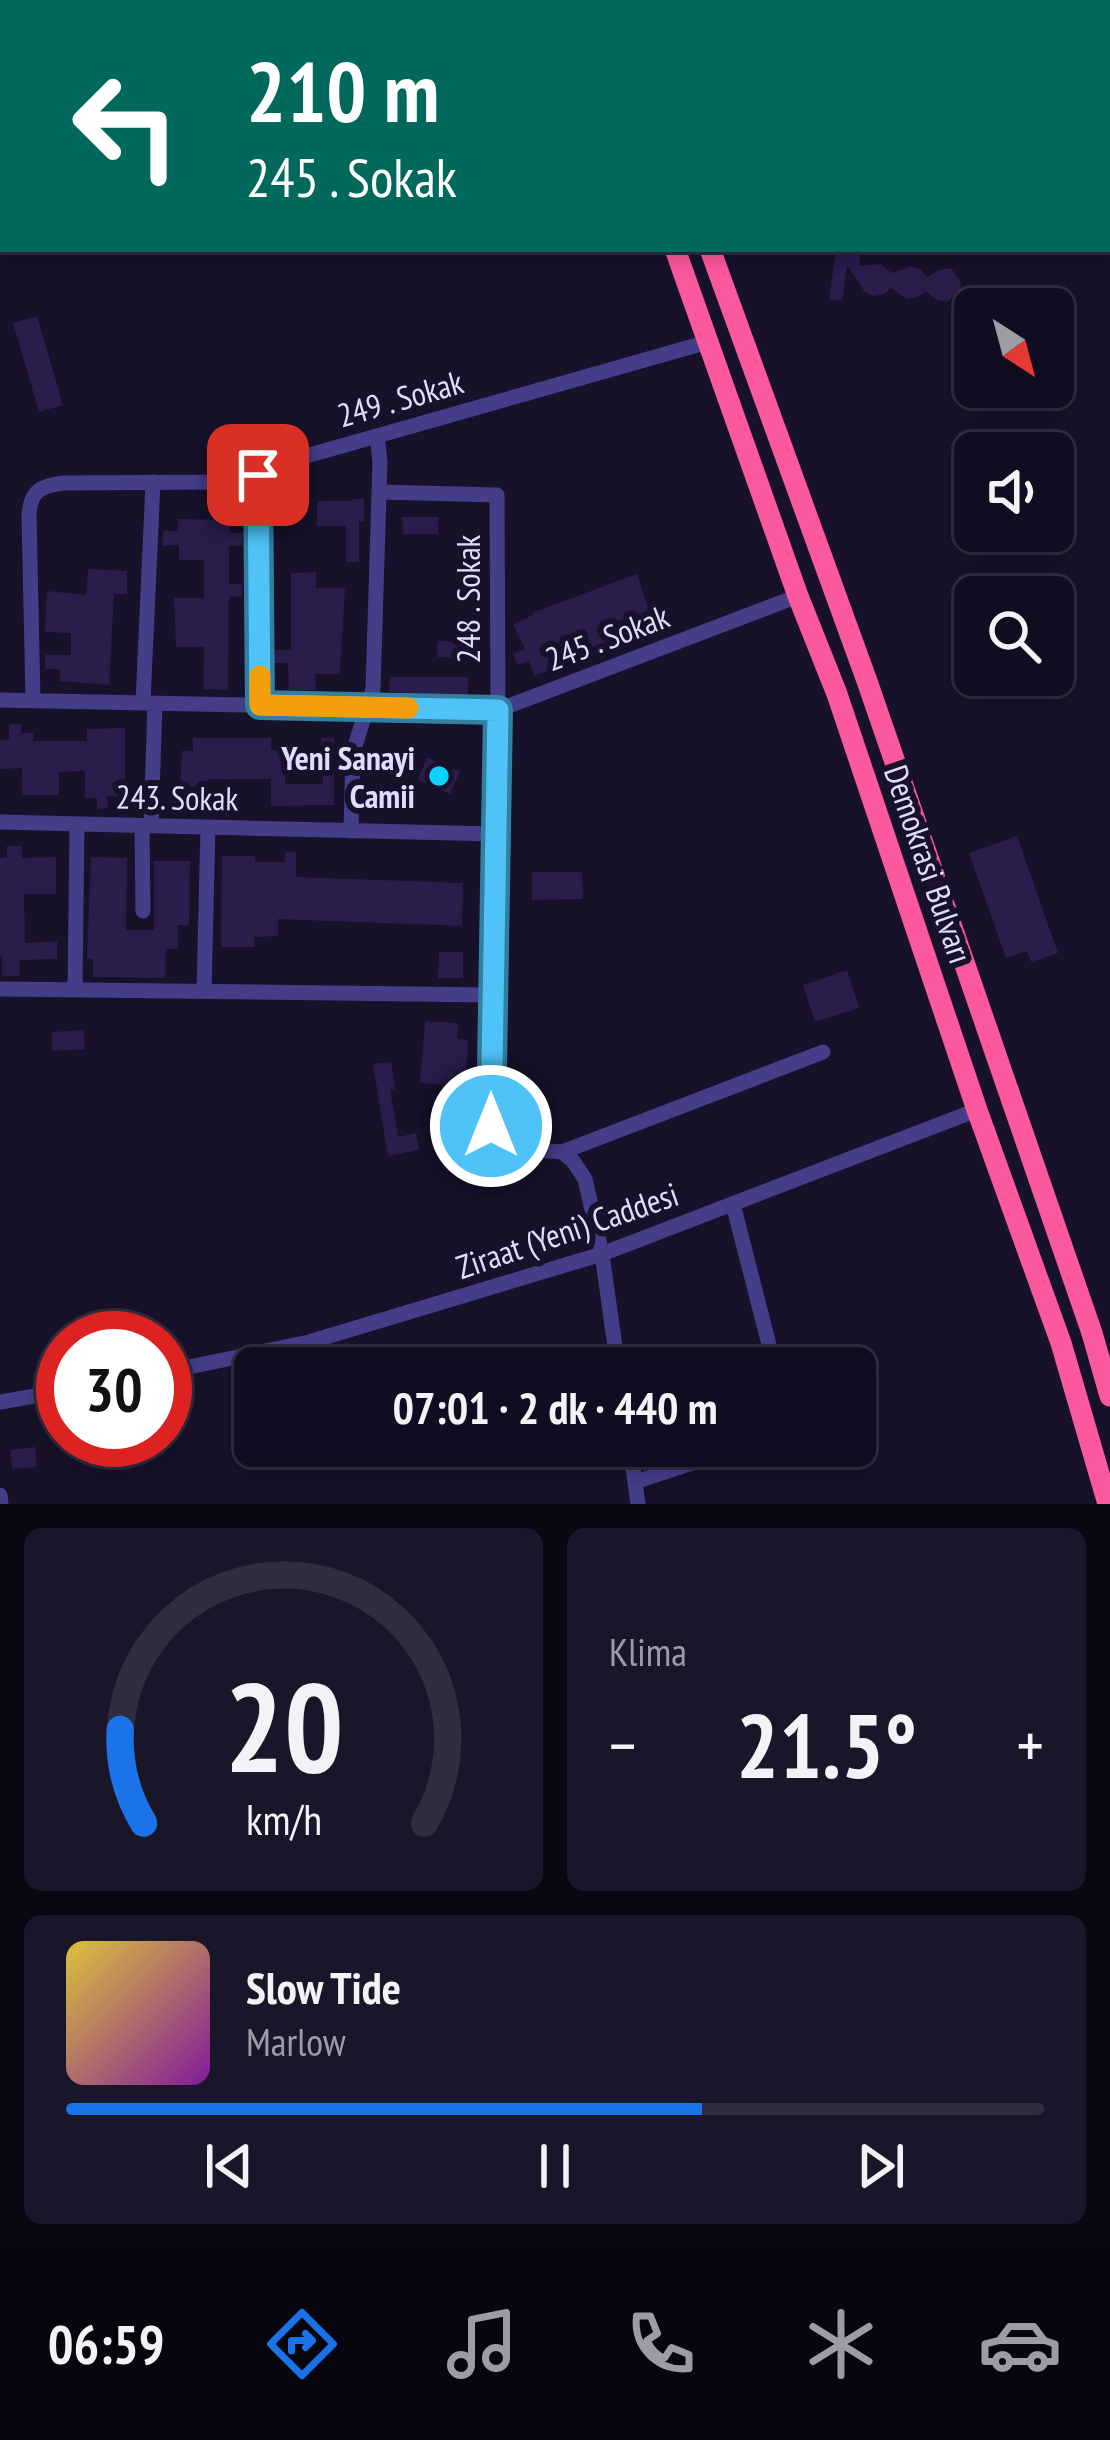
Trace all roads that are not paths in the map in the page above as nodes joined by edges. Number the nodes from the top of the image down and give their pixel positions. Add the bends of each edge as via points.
1 (676, 252) edge
2 (711, 252) edge
3 (708, 341) junction
4 (377, 436) junction
5 (258, 475) junction
6 (154, 482) junction
7 (379, 492) junction
8 (798, 596) junction
9 (0, 700) edge
10 (33, 700) junction
11 (149, 703) junction
12 (260, 705) junction
13 (368, 707) junction
14 (498, 710) junction
15 (0, 823) edge
16 (77, 825) junction
17 (147, 826) junction
18 (208, 827) junction
19 (351, 831) junction
20 (496, 834) junction
21 (143, 911) dead end
22 (0, 989) edge
23 (75, 989) junction
24 (204, 991) junction
25 (492, 995) junction
26 (823, 1052) dead end
27 (977, 1110) junction
28 (562, 1152) junction
29 (733, 1204) junction
30 (602, 1254) junction
31 (615, 1347) edge
32 (770, 1347) edge
33 (192, 1366) edge
34 (36, 1396) edge
35 (1110, 1396) edge
36 (0, 1402) edge
37 (632, 1467) edge
38 (680, 1467) edge
39 (635, 1482) junction
40 (0, 1495) edge
41 (1, 1504) edge
42 (638, 1504) edge
43 (1108, 1504) edge

1 - 3 highway, Demokrasi Bulvarı
2 - 35 highway, Demokrasi Bulvarı
3 - 4 street, 249 . Sokak
3 - 8 highway, Demokrasi Bulvarı
4 - 5 street, 249 . Sokak
4 - 7 street
5 - 6 street, 249 . Sokak
5 - 12 street
6 - 10 street, 249 . Sokak via 63,483 31,498
6 - 11 street
7 - 13 street
7 - 14 street, 248 . Sokak via 497,495
8 - 14 street, 245 . Sokak
8 - 27 highway, Demokrasi Bulvarı
9 - 10 street, 245 . Sokak
10 - 11 street, 245 . Sokak
11 - 12 street, 245 . Sokak
11 - 17 street
12 - 13 street, 245 . Sokak
13 - 14 street, 245 . Sokak
13 - 19 street via 353,752
14 - 20 street, 248 . Sokak
15 - 16 street, 243. Sokak
16 - 17 street, 243. Sokak
16 - 23 street
17 - 18 street, 243. Sokak
17 - 21 street
18 - 19 street, 243. Sokak
18 - 24 street
19 - 20 street, 243. Sokak
20 - 25 street, 248 . Sokak
22 - 23 street
23 - 24 street
24 - 25 street
25 - 28 street, 248 . Sokak via 495,1136
26 - 28 street
27 - 29 street, Ziraat (Yeni) Caddesi
27 - 43 highway, Demokrasi Bulvarı via 1061,1342
28 - 30 street via 585,1180
29 - 30 street, Ziraat (Yeni) Caddesi
29 - 32 street
30 - 31 street
30 - 33 street, Ziraat (Yeni) Caddesi via 330,1336
34 - 36 street
37 - 39 street
38 - 39 street
39 - 42 street
40 - 41 street

